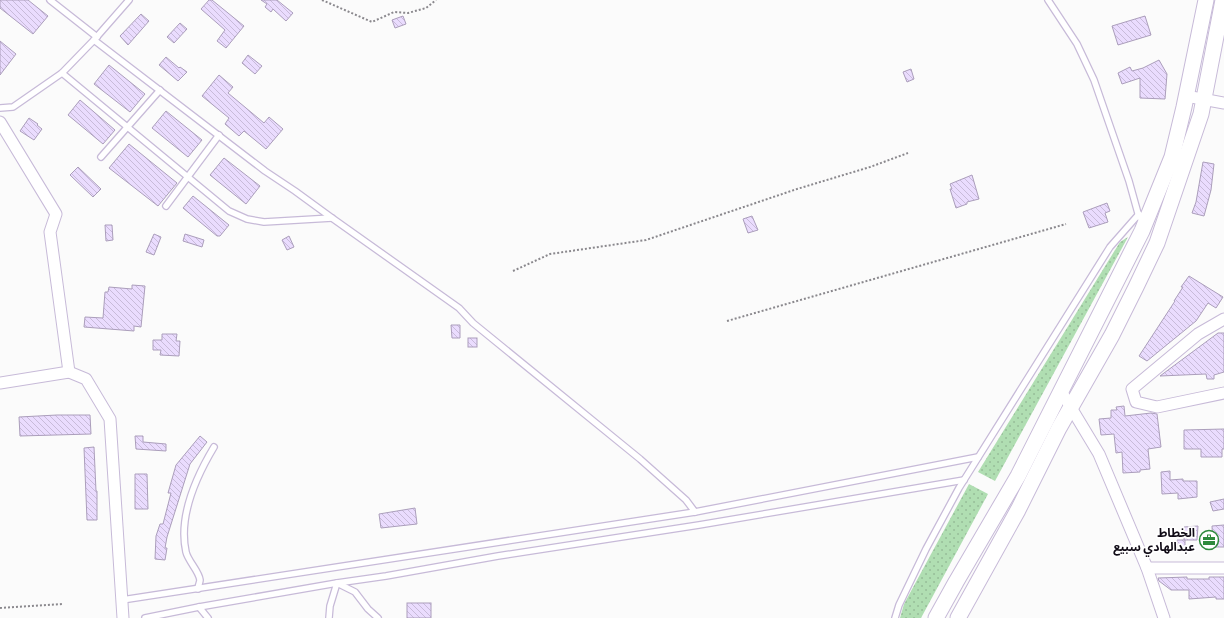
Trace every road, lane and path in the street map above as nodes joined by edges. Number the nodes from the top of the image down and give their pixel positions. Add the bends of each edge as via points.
1 (50, 0) edge
2 (129, 0) edge
3 (322, 0) edge
4 (436, 0) edge
5 (1048, 0) edge
6 (1206, 0) edge
7 (1223, 0) edge
8 (95, 39) junction
9 (62, 73) junction
10 (160, 90) junction
11 (1186, 96) junction
12 (1203, 99) junction
13 (1224, 103) edge
14 (0, 108) edge
15 (0, 122) edge
16 (128, 127) junction
17 (219, 135) junction
18 (908, 153) dead end
19 (101, 157) dead end
20 (188, 176) junction
21 (166, 206) dead end
22 (1139, 214) junction
23 (332, 218) junction
24 (1066, 224) dead end
25 (1142, 231) junction
26 (513, 271) dead end
27 (1224, 319) edge
28 (727, 322) dead end
29 (69, 372) junction
30 (0, 383) edge
31 (1061, 391) junction
32 (1224, 394) edge
33 (1071, 408) junction
34 (214, 447) dead end
35 (978, 458) junction
36 (964, 480) junction
37 (695, 512) junction
38 (1147, 568) junction
39 (1224, 568) edge
40 (337, 583) junction
41 (198, 589) junction
42 (122, 600) junction
43 (63, 604) dead end
44 (199, 606) junction
45 (0, 608) edge
46 (163, 614) junction
47 (123, 618) edge
48 (145, 618) edge
49 (169, 618) edge
50 (208, 618) edge
51 (329, 618) edge
52 (378, 618) edge
53 (895, 618) edge
54 (936, 618) edge
55 (958, 618) edge
56 (1164, 618) edge

1 - 8 lane
2 - 8 lane
3 - 4 path via 372,22 394,12 408,13 426,8
5 - 22 lane via 1077,44 1094,80
6 - 11 main road
7 - 12 main road
8 - 9 lane
8 - 10 lane
9 - 14 lane via 13,107
9 - 16 lane
10 - 16 lane
10 - 17 lane
11 - 12 street
11 - 25 main road via 1172,157
12 - 13 street
12 - 33 main road via 1201,114 1157,243 1112,336
15 - 29 street via 56,214 50,232
16 - 19 lane
16 - 20 lane
17 - 20 lane
17 - 23 lane
18 - 26 path via 646,240 550,254
20 - 21 lane
20 - 23 lane via 229,211 247,219 264,222
22 - 25 lane
22 - 35 lane via 1110,247
23 - 37 lane via 459,308 473,323 640,459 686,500
24 - 28 path
25 - 31 main road
27 - 32 street via 1198,334 1132,389 1136,402 1157,407
29 - 30 street
29 - 42 street via 86,379 110,419
31 - 33 street
31 - 54 main road via 1018,476
33 - 38 street via 1099,454
33 - 55 main road
34 - 41 lane via 199,476 186,512 186,553 200,579
35 - 36 lane
35 - 37 lane
36 - 40 lane
36 - 53 lane via 926,549
37 - 41 lane
38 - 39 street
38 - 56 street
40 - 44 lane
40 - 51 lane
40 - 52 lane via 355,592 368,610
41 - 42 lane
42 - 47 street
43 - 45 path
44 - 46 lane
44 - 50 lane
46 - 48 lane
46 - 49 lane

